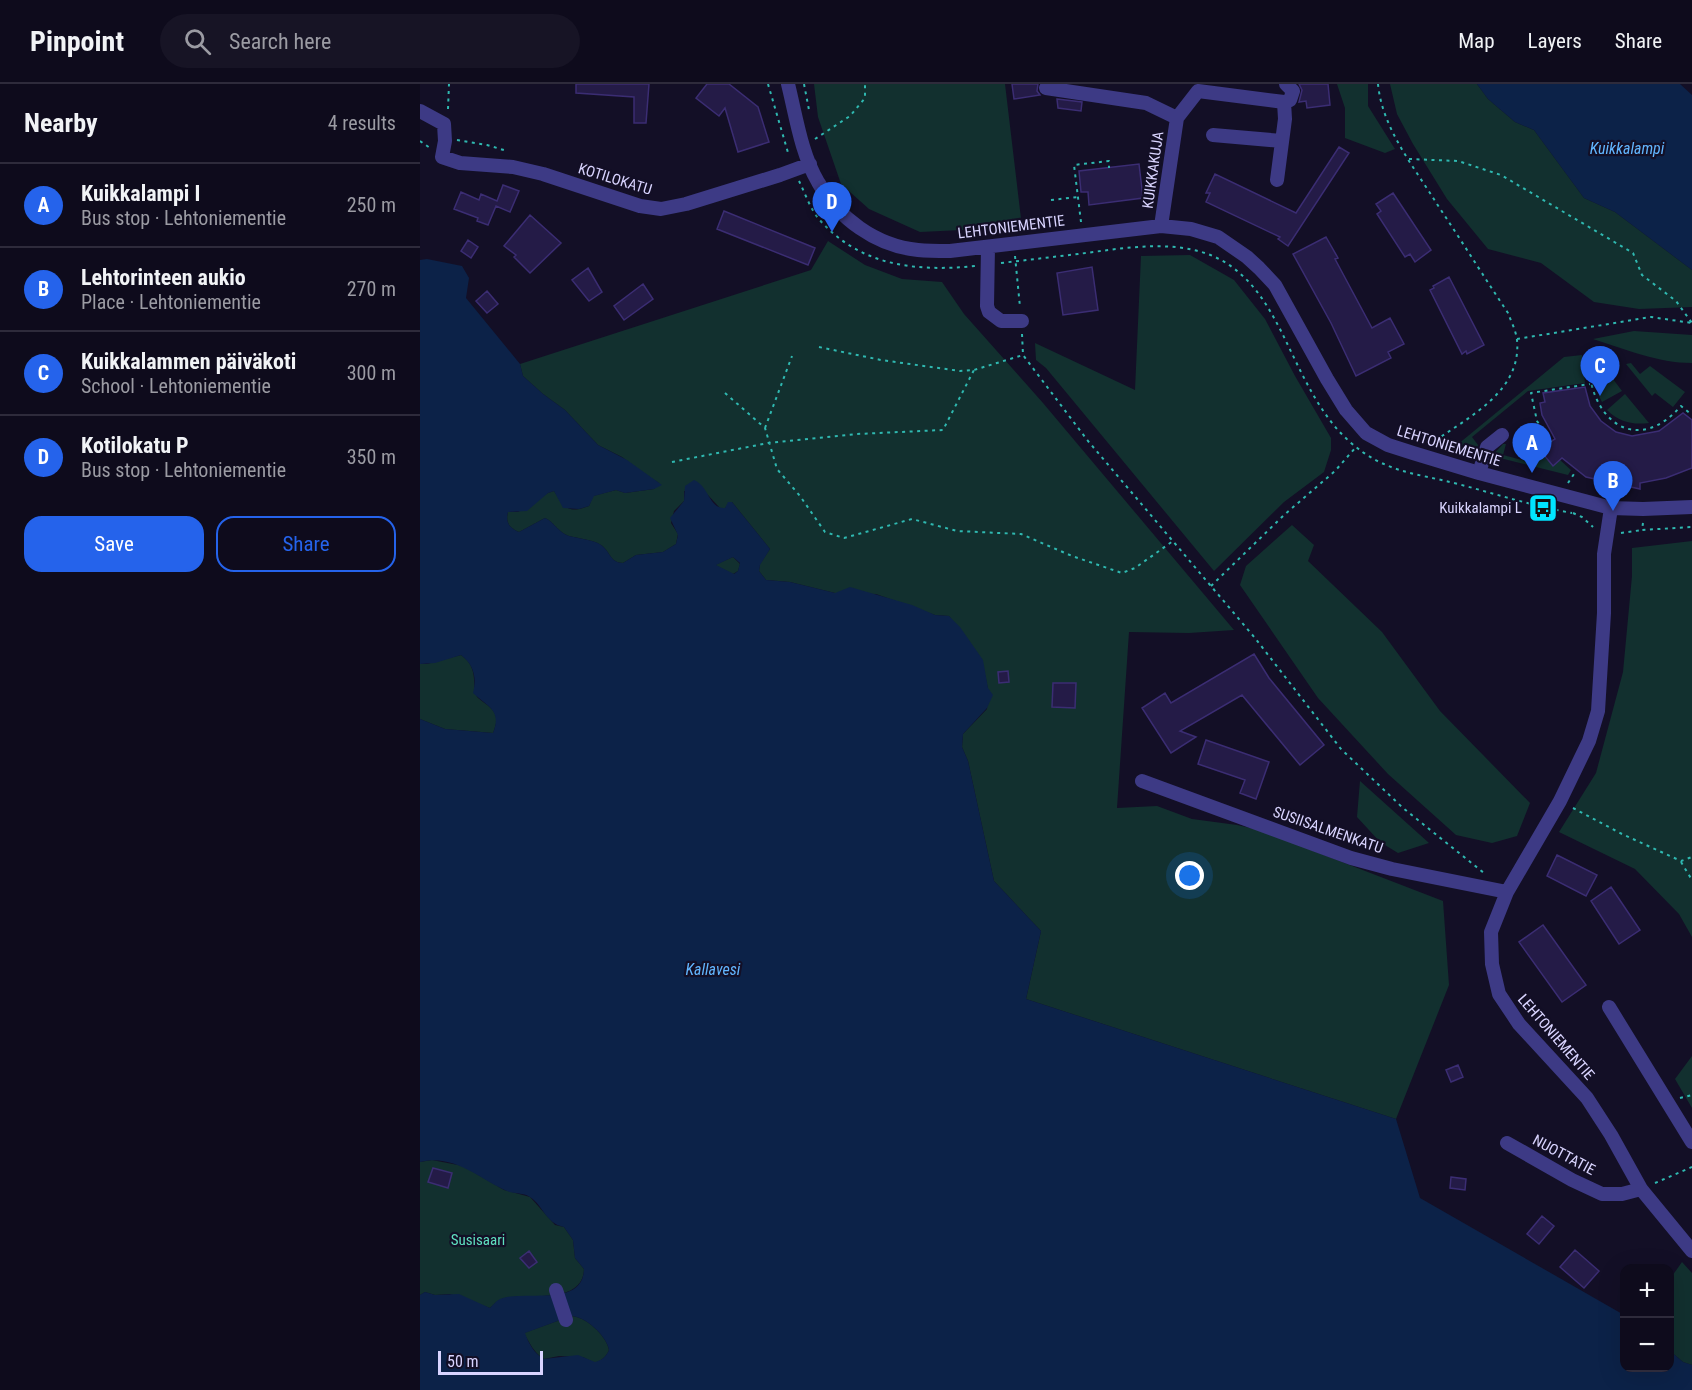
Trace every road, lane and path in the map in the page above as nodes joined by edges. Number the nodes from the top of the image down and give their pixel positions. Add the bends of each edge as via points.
1 (449, 84) edge
2 (768, 84) edge
3 (788, 84) edge
4 (866, 84) edge
5 (1286, 84) edge
6 (1378, 84) edge
7 (1046, 88) dead end
8 (1284, 102) junction
9 (420, 111) edge
10 (1177, 118) junction
11 (444, 124) junction
12 (1213, 135) dead end
13 (815, 139) dead end
14 (445, 141) junction
15 (1282, 141) junction
16 (437, 153) junction
17 (512, 153) dead end
18 (788, 154) junction
19 (1409, 159) junction
20 (810, 164) junction
21 (788, 167) junction
22 (1109, 168) dead end
23 (1277, 180) dead end
24 (1078, 197) junction
25 (1050, 200) dead end
26 (1081, 224) dead end
27 (1161, 226) junction
28 (988, 247) junction
29 (1015, 262) junction
30 (987, 265) junction
31 (1022, 321) junction
32 (1692, 323) edge
33 (1517, 339) junction
34 (819, 346) dead end
35 (1023, 355) junction
36 (792, 356) dead end
37 (974, 370) junction
38 (1589, 370) dead end
39 (1590, 384) junction
40 (725, 393) dead end
41 (1692, 415) edge
42 (765, 428) junction
43 (1502, 435) dead end
44 (1551, 441) dead end
45 (768, 443) junction
46 (1430, 445) dead end
47 (1356, 447) junction
48 (672, 462) dead end
49 (1576, 471) dead end
50 (1479, 473) junction
51 (1567, 484) dead end
52 (1692, 507) edge
53 (1611, 508) junction
54 (1573, 514) dead end
55 (1173, 541) junction
56 (1211, 586) junction
57 (1142, 781) dead end
58 (1560, 801) junction
59 (1692, 856) edge
60 (1681, 861) junction
61 (1692, 880) edge
62 (1507, 892) junction
63 (1609, 1007) dead end
64 (1692, 1142) edge
65 (1507, 1143) dead end
66 (1692, 1167) edge
67 (1641, 1189) junction
68 (1692, 1251) edge
69 (556, 1290) dead end
70 (566, 1320) dead end

1 - 11 path
2 - 18 path
3 - 20 street, LEHTONIEMENTIE
4 - 13 path via 865,98 850,116
5 - 8 street via 1293,91 1290,100
6 - 19 path via 1379,98 1391,128
7 - 10 street via 1146,103
8 - 10 street via 1198,91
8 - 15 street
9 - 11 street
10 - 27 street, KUIKKAKUJA
11 - 14 street
12 - 15 street
14 - 16 street
14 - 16 path via 435,146
14 - 17 path via 460,140
15 - 23 street
16 - 21 street, KOTILOKATU via 460,163 543,174 640,206 661,209 686,204
18 - 21 path
18 - 21 path
19 - 32 path via 1458,161 1501,175 1633,253 1642,275 1676,301
19 - 33 path via 1508,313
20 - 21 street, KOTILOKATU
20 - 28 street, LEHTONIEMENTIE via 838,211 858,228 890,243 916,250
21 - 30 path via 817,216 853,249 886,262 917,268
22 - 24 path via 1109,161 1074,165
24 - 25 path
24 - 26 path
27 - 28 street, LEHTONIEMENTIE
27 - 50 street, LEHTONIEMENTIE via 1218,237 1259,268 1275,285 1341,402 1366,434
28 - 30 street
29 - 30 path
29 - 31 path
29 - 47 path via 1154,246 1188,249 1230,266 1264,300 1322,408
30 - 31 street via 989,312 1001,321
31 - 35 path
32 - 33 path via 1651,317
33 - 46 path via 1515,363 1498,396
34 - 37 path via 881,360
35 - 37 path
35 - 55 path via 1088,441
36 - 42 path
37 - 45 path via 943,430
38 - 39 path
39 - 41 path via 1607,417 1627,429 1657,426 1681,406
39 - 44 path via 1531,393 1538,422
40 - 42 path
42 - 45 path
43 - 50 street via 1487,447
45 - 48 path
45 - 55 path via 777,469 825,532 844,538 912,519 957,531 1021,534 1122,573
47 - 54 path via 1399,471
47 - 56 path
49 - 51 path
50 - 53 street, LEHTONIEMENTIE
52 - 53 street
53 - 58 street, LEHTONIEMENTIE via 1604,554 1598,711 1589,741
55 - 56 path
56 - 62 path via 1341,749 1403,808
57 - 62 street, SUSIISALMENKATU via 1351,858
58 - 60 path
58 - 62 street, LEHTONIEMENTIE
59 - 60 path
60 - 61 path
62 - 67 street, LEHTONIEMENTIE via 1491,932 1492,964 1499,994 1519,1024 1587,1098
63 - 64 street
65 - 67 street, NUOTTATIE via 1602,1194
66 - 67 path
67 - 68 street, LEHTONIEMENTIE
69 - 70 street

